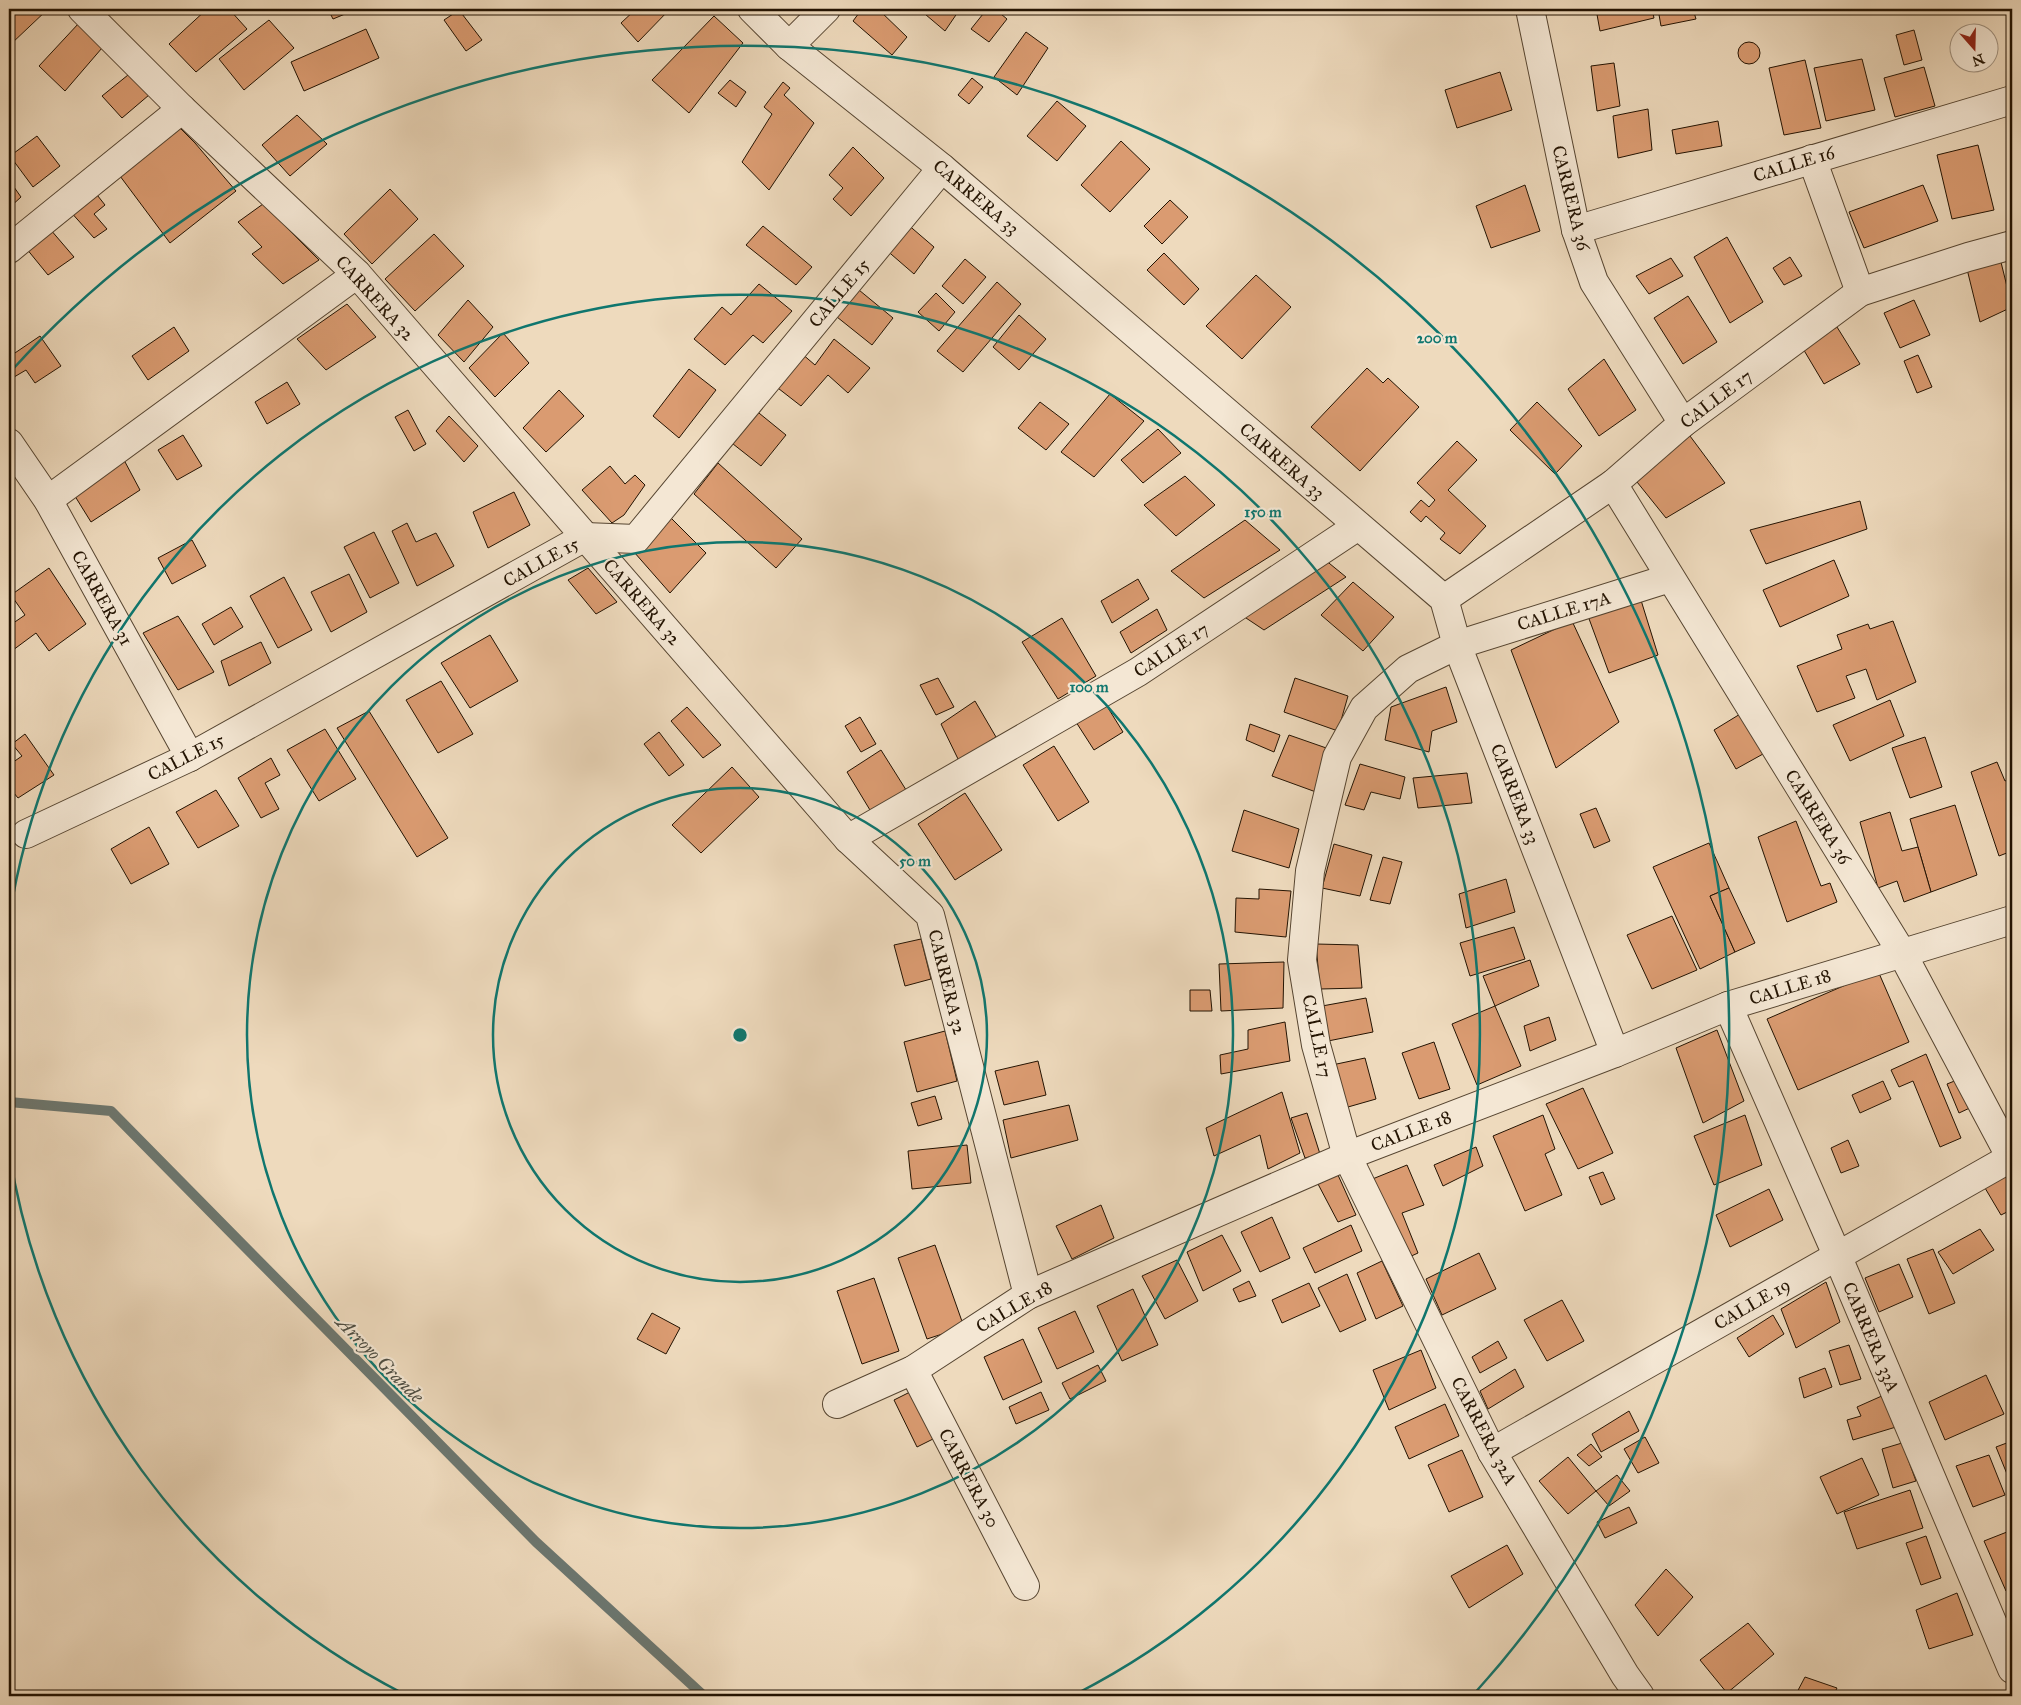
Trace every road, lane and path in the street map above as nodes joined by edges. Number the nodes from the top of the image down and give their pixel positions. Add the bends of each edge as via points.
1 (82, 9) edge
2 (752, 9) edge
3 (826, 9) edge
4 (1530, 9) edge
5 (789, 46) junction
6 (2012, 100) edge
7 (182, 109) junction
8 (1812, 159) junction
9 (942, 168) junction
10 (1576, 230) junction
11 (2012, 245) edge
12 (9, 250) edge
13 (357, 274) junction
14 (1860, 292) junction
15 (1683, 423) junction
16 (9, 443) edge
17 (1613, 484) junction
18 (48, 500) junction
19 (1358, 526) junction
20 (585, 537) junction
21 (1670, 578) junction
22 (1444, 599) junction
23 (1457, 645) junction
24 (190, 757) junction
25 (26, 834) dead end
26 (848, 840) junction
27 (2012, 920) edge
28 (1902, 953) junction
29 (1728, 1006) junction
30 (1615, 1053) junction
31 (1347, 1156) junction
32 (2011, 1157) edge
33 (1837, 1255) junction
34 (1028, 1295) junction
35 (913, 1370) junction
36 (837, 1404) dead end
37 (1492, 1452) junction
38 (1025, 1586) dead end
39 (2012, 1669) edge
40 (1640, 1696) edge

1 - 7 street, CARRERA 32
2 - 5 street, CARRERA 33
3 - 5 street
4 - 10 street, CARRERA 36
5 - 9 street, CARRERA 33
6 - 8 street, CALLE 16
7 - 12 street
7 - 13 street, CARRERA 32
8 - 10 street, CALLE 16
8 - 14 street
9 - 19 street, CARRERA 33
9 - 20 street, CALLE 15 via 636,538
10 - 15 street, CARRERA 36 via 1594,282
11 - 14 street, CALLE 17
13 - 18 street
13 - 20 street, CARRERA 32
14 - 15 street, CALLE 17
15 - 17 street, CALLE 17
16 - 18 street, CARRERA 31
17 - 21 street, CARRERA 36
17 - 22 street, CALLE 17
18 - 24 street, CARRERA 31
19 - 22 street, CARRERA 33
19 - 26 street, CALLE 17 via 1138,672
20 - 24 street, CALLE 15
20 - 26 street, CARRERA 32
21 - 23 street, CALLE 17A
21 - 28 street, CARRERA 36
22 - 23 street, CARRERA 33
23 - 30 street, CARRERA 33
23 - 31 street, CALLE 17 via 1408,669 1364,708 1338,757 1310,872 1302,960 1316,1044
24 - 25 street, CALLE 15
26 - 34 street, CARRERA 32 via 930,915
27 - 28 street, CALLE 18
28 - 29 street, CALLE 18
28 - 32 street, CARRERA 36
29 - 30 street, CALLE 18
29 - 33 street, CARRERA 33A
30 - 31 street, CALLE 18
31 - 34 street, CALLE 18
31 - 37 street, CARRERA 32A
32 - 33 street, CALLE 19
33 - 37 street, CALLE 19
33 - 39 street, CARRERA 33A
34 - 35 street, CALLE 18
35 - 36 street, CALLE 18
35 - 38 street, CARRERA 30
37 - 40 street, CARRERA 32A

